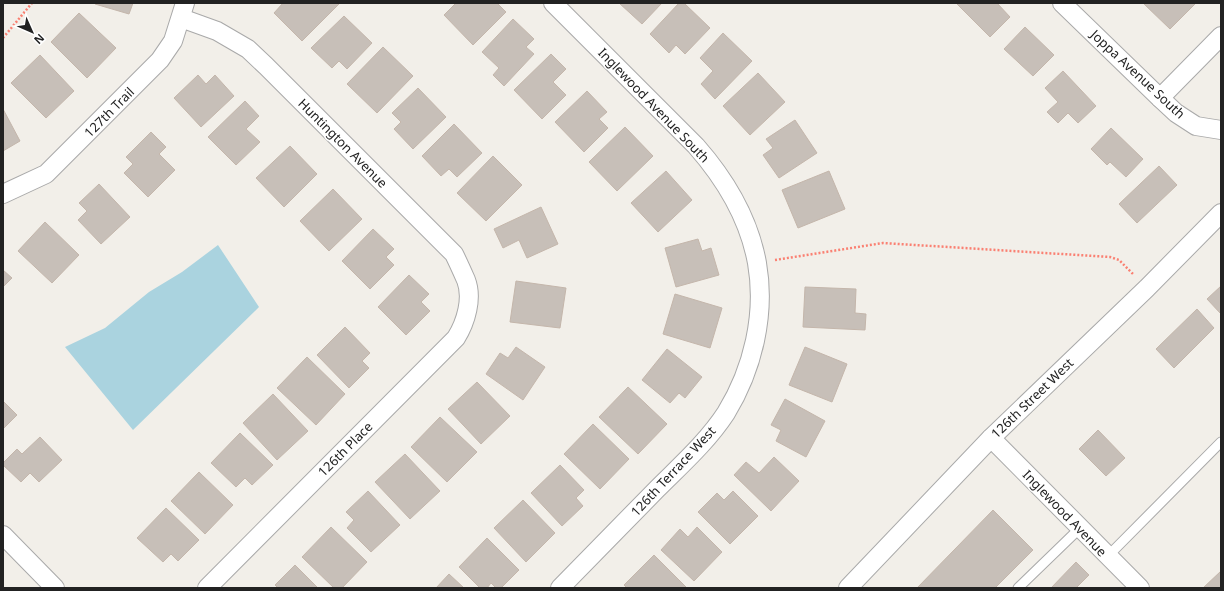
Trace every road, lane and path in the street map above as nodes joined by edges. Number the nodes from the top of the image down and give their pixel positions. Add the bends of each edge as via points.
1 (32, 3) edge
2 (553, 3) edge
3 (1062, 3) edge
4 (183, 10) edge
5 (1221, 36) edge
6 (3, 38) edge
7 (1160, 98) junction
8 (1221, 130) edge
9 (3, 194) edge
10 (1221, 213) edge
11 (757, 263) junction
12 (1147, 288) junction
13 (469, 302) joint
14 (991, 438) junction
15 (1221, 442) edge
16 (1080, 528) junction
17 (3, 535) edge
18 (1108, 556) junction
19 (55, 588) edge
20 (207, 588) edge
21 (560, 588) edge
22 (848, 588) edge
23 (1018, 588) edge
24 (1140, 588) edge

1 - 6 path
2 - 11 street, Inglewood Avenue South via 710,162 726,184 737,206
3 - 7 street, Joppa Avenue South
4 - 9 street, 127th Trail via 173,41 160,60 46,174
4 - 13 street, Huntington Avenue via 248,49 454,254 466,281
5 - 7 street
7 - 8 street, Joppa Avenue South via 1176,113 1196,126
10 - 12 street, 126th Street West
11 - 12 path via 883,243 1110,257 1119,260
11 - 21 street, 126th Terrace West via 760,296 752,354 742,383 726,413 704,442
12 - 14 street, 126th Street West
13 - 20 street, 126th Place via 462,329 456,338
14 - 16 street, Inglewood Avenue
14 - 22 street, 126th Street West
15 - 18 lane
16 - 18 street, Inglewood Avenue
16 - 23 lane
17 - 19 street
18 - 24 street, Inglewood Avenue

